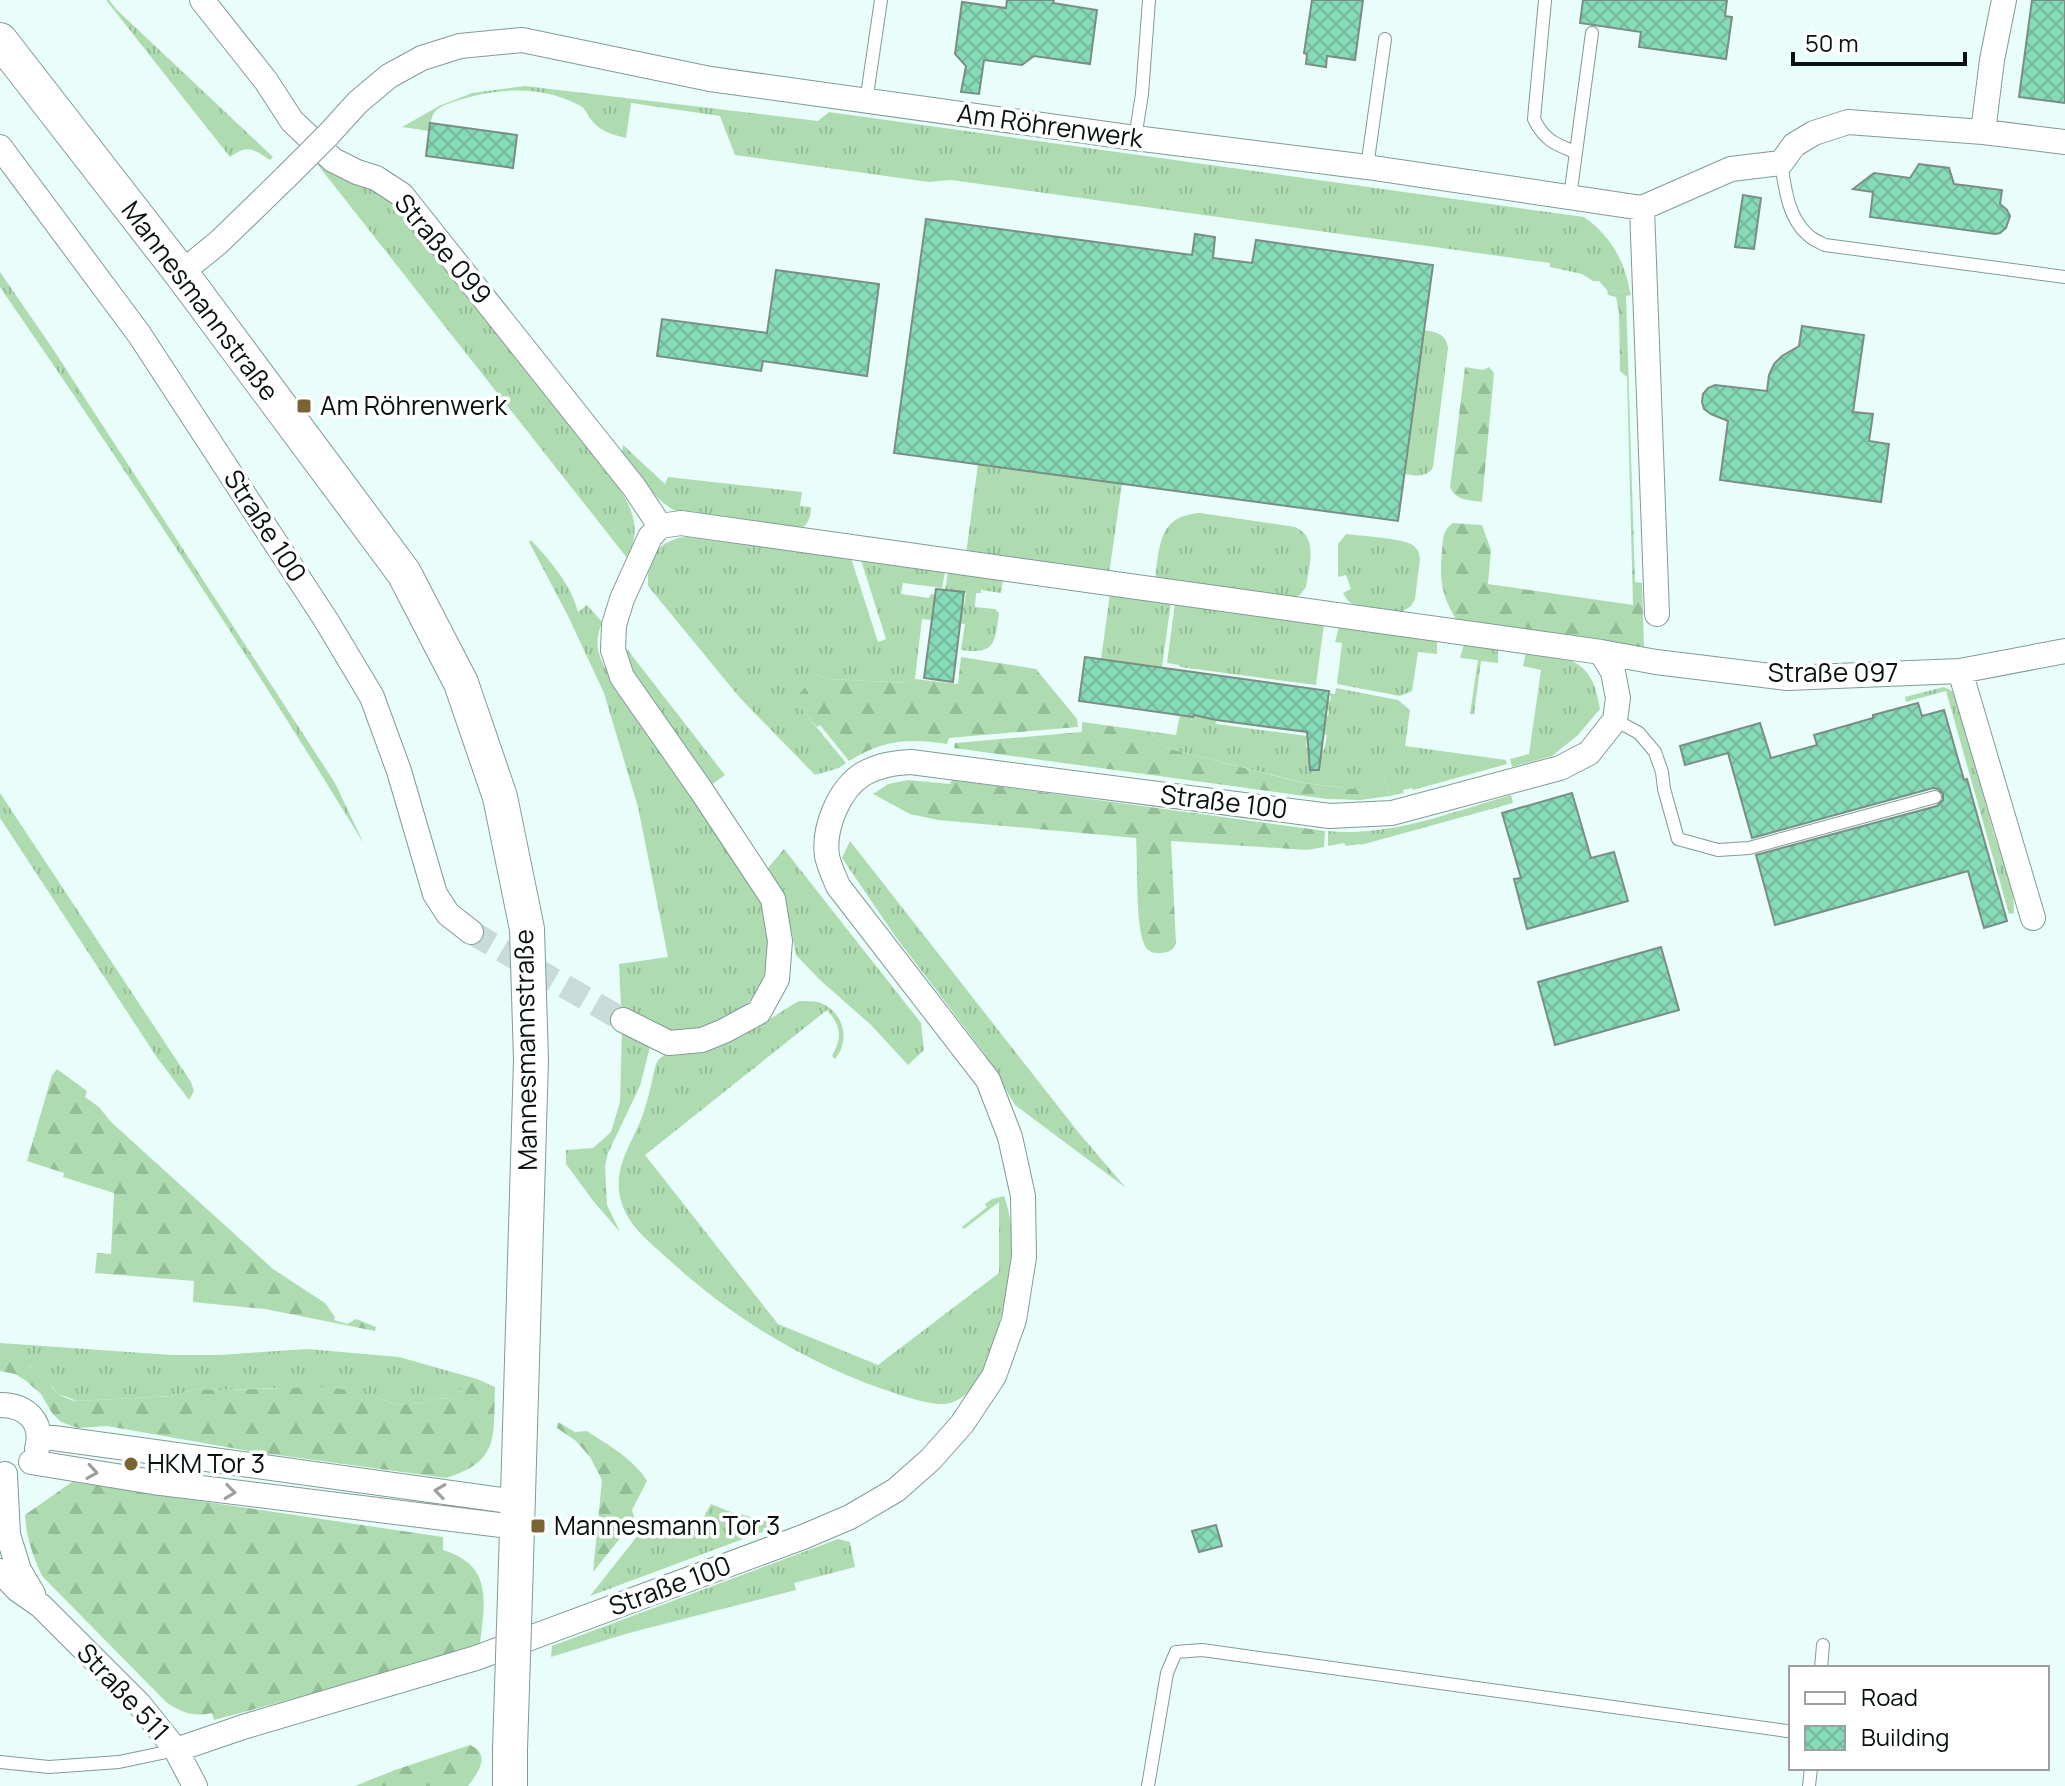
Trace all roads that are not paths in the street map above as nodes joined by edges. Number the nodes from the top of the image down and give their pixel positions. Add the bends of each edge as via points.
1 (202, 0) edge
2 (881, 0) edge
3 (1149, 0) edge
4 (1545, 0) edge
5 (2004, 0) edge
6 (1592, 33) dead end
7 (1385, 39) dead end
8 (0, 40) edge
9 (866, 102) junction
10 (1983, 132) junction
11 (1135, 138) junction
12 (2065, 142) edge
13 (0, 147) edge
14 (1575, 152) junction
15 (1781, 163) junction
16 (1367, 167) junction
17 (1570, 197) junction
18 (1642, 208) junction
19 (181, 273) junction
20 (2065, 277) edge
21 (660, 526) junction
22 (1657, 614) dead end
23 (2065, 651) edge
24 (1601, 652) junction
25 (1960, 671) junction
26 (1615, 720) junction
27 (1935, 797) dead end
28 (2033, 918) dead end
29 (471, 932) tunnel mouth
30 (623, 1020) tunnel mouth
31 (0, 1405) edge
32 (39, 1436) junction
33 (31, 1462) junction
34 (2, 1473) edge
35 (516, 1514) junction
36 (0, 1571) edge
37 (41, 1606) junction
38 (1823, 1645) dead end
39 (1821, 1666) edge
40 (1787, 1731) dead end
41 (176, 1750) junction
42 (0, 1762) edge
43 (195, 1786) edge
44 (510, 1786) edge
45 (1148, 1786) edge

1 - 21 street, Straße 099 via 292,121 333,160 402,195
2 - 9 lane
3 - 11 lane
4 - 14 lane via 1534,119 1553,143
5 - 10 street
6 - 14 lane
7 - 16 lane
8 - 19 main road, Mannesmannstraße
9 - 11 street, Am Röhrenwerk
9 - 19 street, Am Röhrenwerk, bridge via 710,79 522,40 460,46 389,76
10 - 12 street
10 - 15 street via 1848,122 1794,145
11 - 16 street, Am Röhrenwerk
13 - 29 street, Straße 100 via 139,334 326,620 372,697 435,894 448,914
14 - 17 lane
15 - 18 street via 1731,169
15 - 20 lane via 1793,217 1825,245
16 - 17 street, Am Röhrenwerk
17 - 18 street, Am Röhrenwerk
18 - 22 street
19 - 35 main road, Mannesmannstraße via 404,573 461,683 500,797 527,929 531,1060
21 - 24 street via 681,523
21 - 30 street via 622,599 613,650 622,677 773,899 780,941 777,979 759,1012 724,1031 702,1040 669,1043
23 - 25 street, Straße 097
24 - 25 street, Straße 097 via 1787,678
24 - 26 street via 1613,672
25 - 28 street
26 - 27 lane via 1639,733 1655,752 1678,839 1718,850 1749,848
26 - 41 street, Straße 100 via 1589,753 1560,768 1392,813 1330,816 911,762 889,763 861,775 840,799 827,828 827,856 838,886 988,1080 1010,1137 1023,1196 1024,1257 1014,1320 994,1376 962,1424 896,1490 803,1537 476,1658
31 - 32 street via 23,1410
32 - 33 street
35 -> 32 street
33 - 34 street
33 -> 35 street via 153,1482
34 - 37 street via 8,1535 19,1570
35 - 44 main road, Mannesmannstraße, bridge
36 - 37 street
37 - 41 street, Straße 511 via 140,1705
38 - 39 lane
40 - 45 lane via 1202,1650 1176,1652 1167,1673
41 - 42 lane, Straße 100 via 119,1762 49,1767
41 - 43 street, Straße 511

